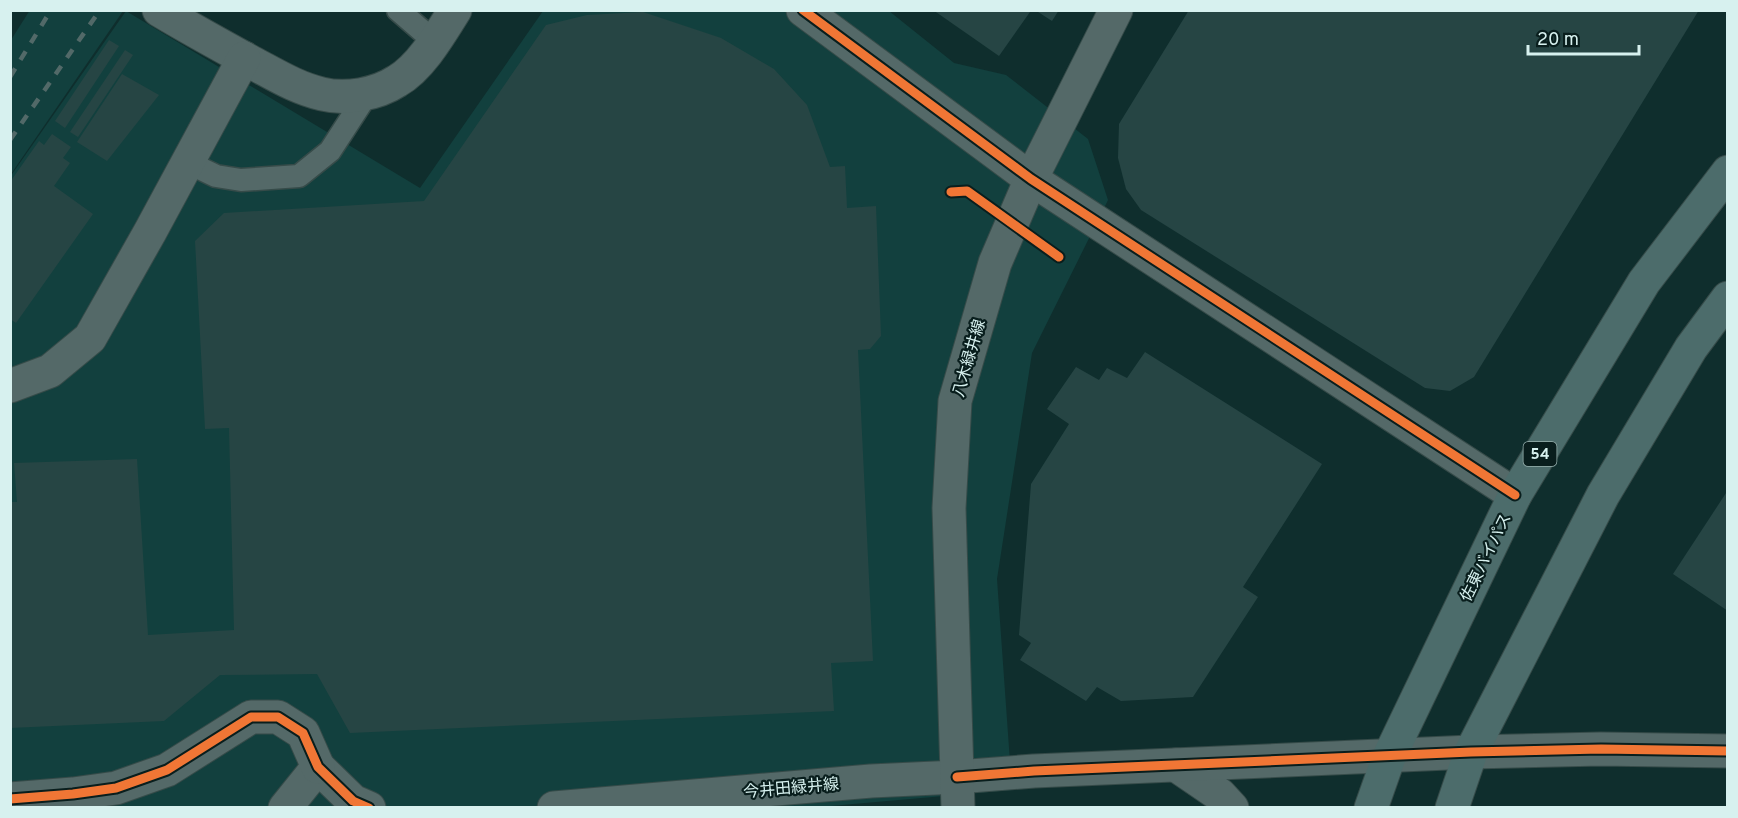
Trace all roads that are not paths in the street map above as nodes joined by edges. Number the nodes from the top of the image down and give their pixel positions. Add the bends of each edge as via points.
1 (159, 10) edge
2 (398, 10) edge
3 (455, 10) edge
4 (803, 10) edge
5 (1116, 10) edge
6 (435, 42) junction
7 (244, 58) junction
8 (367, 94) junction
9 (187, 162) junction
10 (1728, 172) edge
11 (1031, 179) junction
12 (1728, 298) edge
13 (10, 386) edge
14 (1515, 495) junction
15 (1728, 751) edge
16 (1471, 752) junction
17 (1389, 757) junction
18 (1176, 765) junction
19 (318, 767) junction
20 (958, 792) edge
21 (10, 799) edge
22 (285, 807) edge
23 (369, 807) edge
24 (554, 807) edge
25 (1232, 807) edge
26 (1371, 807) edge
27 (1452, 807) edge
28 (1459, 807) edge

1 - 7 street
2 - 6 lane
3 - 6 street
4 - 11 street
5 - 11 street, 八木緑井線
6 - 8 street via 398,81
7 - 8 street via 295,86 324,95
7 - 9 street
8 - 9 lane via 330,151 299,176 241,180 216,176
9 - 13 street via 90,338 50,371
10 - 14 highway, 佐東バイパス / 54 via 1644,282
11 - 14 street
11 - 20 street, 八木緑井線 via 995,263 955,401 949,508
12 - 16 highway via 1691,348 1603,495
14 - 17 highway, 佐東バイパス / 54
15 - 16 street, 今井田緑井線
16 - 17 street, 今井田緑井線
16 - 27 highway
16 - 28 highway
17 - 18 street, 今井田緑井線
17 - 26 highway, 佐東バイパス / 54
18 - 20 street, 今井田緑井線 via 1034,771
18 - 25 street
19 - 21 street via 303,733 278,717 251,717 167,770 116,788
19 - 22 street
19 - 23 street via 353,801
20 - 24 street, 今井田緑井線 via 871,781

